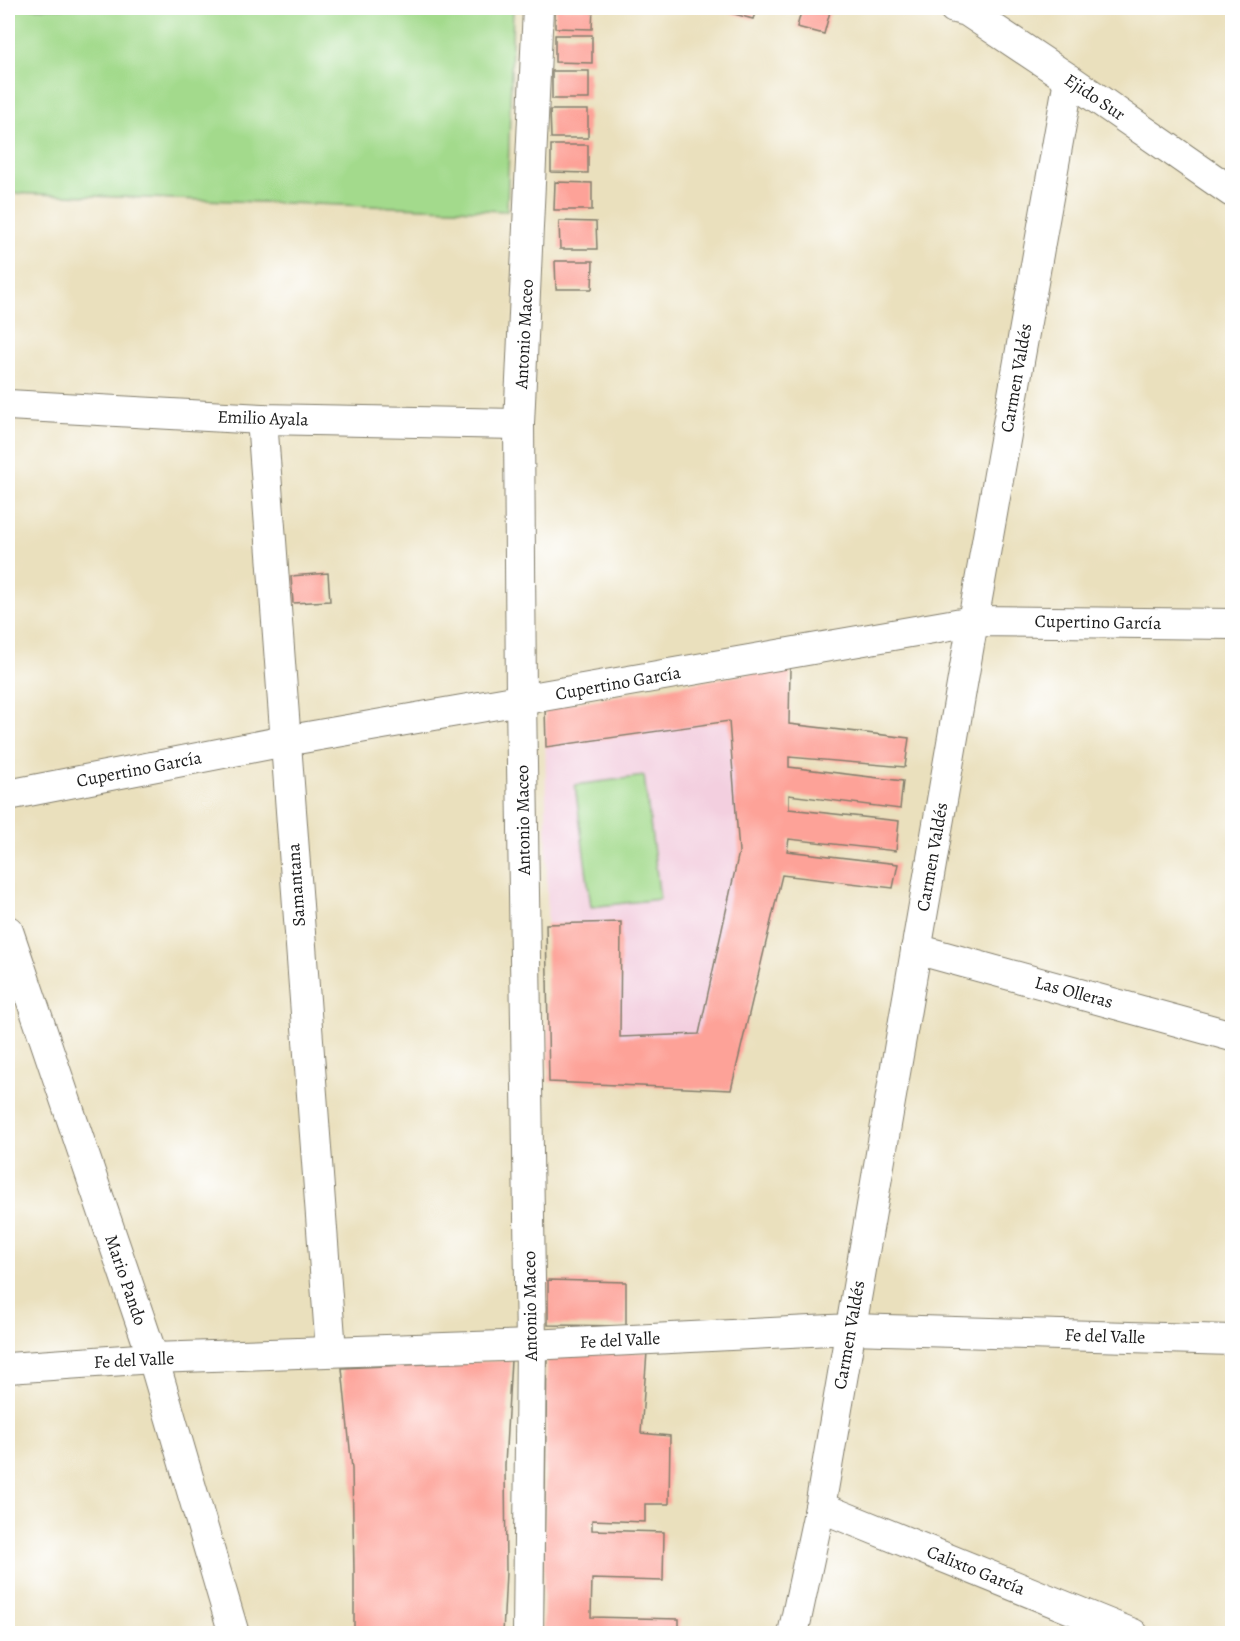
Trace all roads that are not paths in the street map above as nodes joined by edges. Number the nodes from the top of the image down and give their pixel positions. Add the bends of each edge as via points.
1 (538, 8) edge
2 (954, 8) edge
3 (1069, 79) junction
4 (1233, 192) edge
5 (8, 405) edge
6 (262, 419) junction
7 (519, 424) junction
8 (973, 621) junction
9 (1233, 624) edge
10 (521, 699) junction
11 (285, 741) junction
12 (8, 795) edge
13 (8, 930) edge
14 (916, 949) junction
15 (1233, 1036) edge
16 (850, 1329) junction
17 (1233, 1340) edge
18 (531, 1345) junction
19 (331, 1351) junction
20 (153, 1358) junction
21 (8, 1368) edge
22 (820, 1507) junction
23 (234, 1634) edge
24 (528, 1634) edge
25 (793, 1634) edge
26 (1133, 1634) edge

1 - 7 street, Antonio Maceo
2 - 3 street, Ejido Sur via 967,11
3 - 4 street, Ejido Sur
3 - 8 street, Carmen Valdés
5 - 6 street, Emilio Ayala
6 - 7 street, Emilio Ayala
6 - 11 street, Samantana
7 - 10 street, Antonio Maceo
8 - 9 street, Cupertino García
8 - 10 street, Cupertino García
8 - 14 street, Carmen Valdés
10 - 11 street, Cupertino García
10 - 18 street, Antonio Maceo
11 - 12 street, Cupertino García
11 - 19 street, Samantana
13 - 20 street, Mario Pando
14 - 15 street, Las Olleras
14 - 16 street, Carmen Valdés
16 - 17 street, Fe del Valle
16 - 18 street, Fe del Valle
16 - 22 street, Carmen Valdés
18 - 19 street, Fe del Valle
18 - 24 street, Antonio Maceo
19 - 20 street, Fe del Valle
20 - 21 street, Fe del Valle
20 - 23 street, Mario Pando
22 - 25 street, Carmen Valdés
22 - 26 street, Calixto García

